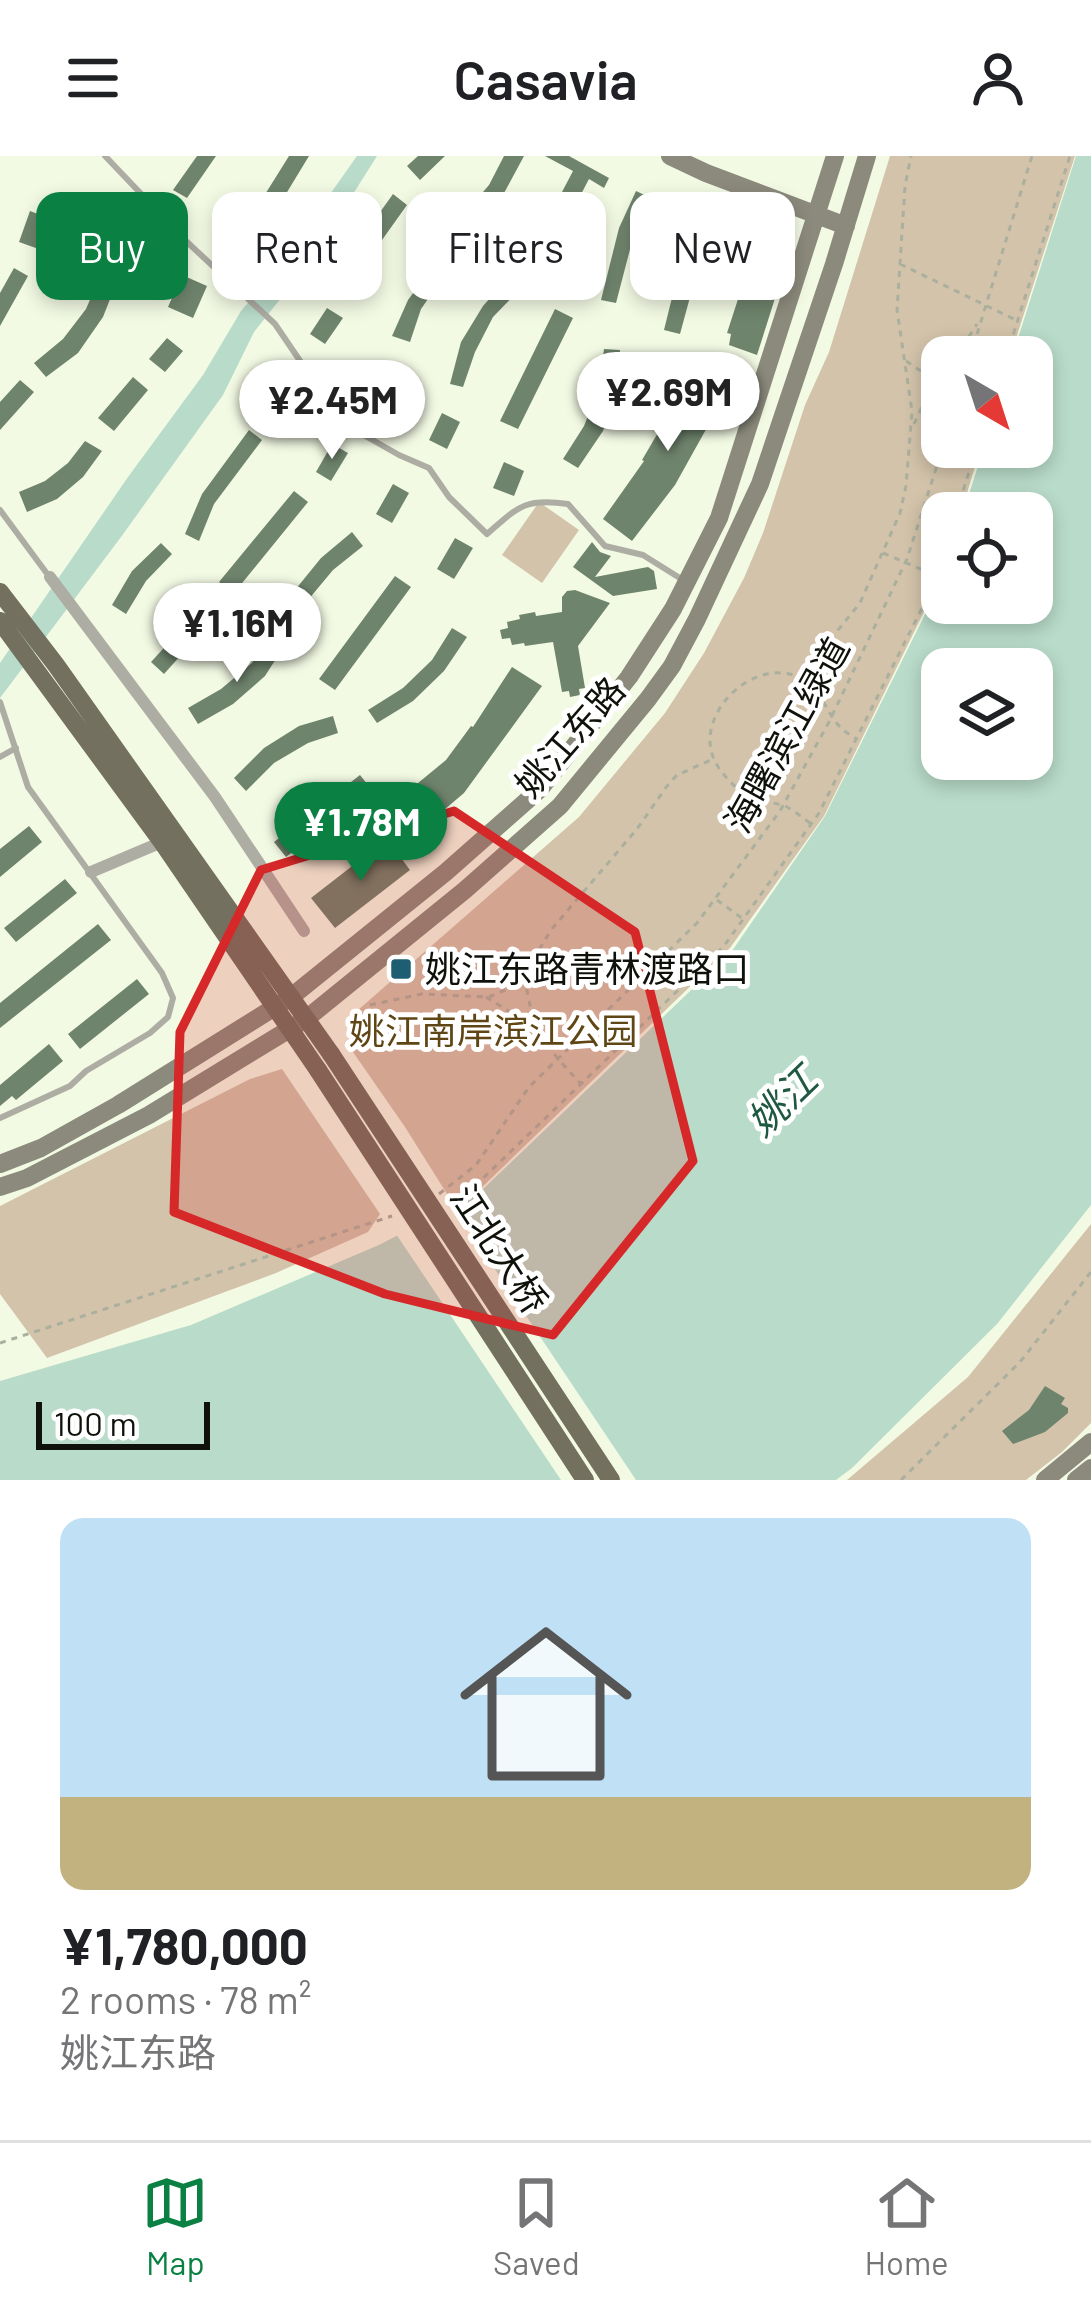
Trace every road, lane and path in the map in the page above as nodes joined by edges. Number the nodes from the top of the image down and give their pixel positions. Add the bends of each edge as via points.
1 (105, 156) edge
2 (670, 156) edge
3 (835, 156) edge
4 (867, 156) edge
5 (911, 156) edge
6 (1031, 156) edge
7 (1070, 156) edge
8 (815, 214) junction
9 (846, 226) junction
10 (899, 264) junction
11 (986, 305) junction
12 (983, 312) junction
13 (1017, 321) junction
14 (969, 336) edge
15 (976, 336) edge
16 (1012, 336) edge
17 (905, 359) junction
18 (921, 371) edge
19 (921, 409) edge
20 (912, 429) junction
21 (936, 468) edge
22 (0, 510) edge
23 (883, 553) junction
24 (906, 562) junction
25 (921, 568) edge
26 (50, 577) joint
27 (686, 582) junction
28 (0, 592) edge
29 (921, 608) edge
30 (12, 627) edge
31 (800, 677) junction
32 (2, 704) edge
33 (832, 714) junction
34 (856, 740) junction
35 (16, 748) junction
36 (0, 757) edge
37 (713, 759) junction
38 (784, 805) junction
39 (812, 824) junction
40 (162, 842) junction
41 (91, 872) junction
42 (716, 898) junction
43 (744, 919) junction
44 (304, 931) dead end
45 (525, 974) junction
46 (485, 997) junction
47 (283, 1002) junction
48 (370, 1005) dead end
49 (298, 1023) junction
50 (546, 1044) junction
51 (558, 1059) junction
52 (325, 1062) junction
53 (581, 1084) junction
54 (0, 1118) edge
55 (0, 1164) edge
56 (476, 1186) dead end
57 (0, 1187) edge
58 (434, 1197) dead end
59 (401, 1213) dead end
60 (1091, 1272) edge
61 (0, 1343) edge
62 (1091, 1442) edge
63 (1091, 1468) edge
64 (586, 1480) edge
65 (611, 1480) edge
66 (901, 1480) edge
67 (1045, 1480) edge
68 (1076, 1480) edge

1 - 27 lane via 274,323 328,402 362,434 429,468 487,534 539,500 568,504 604,546 643,555
2 - 8 main road
3 - 8 main road, 姚江东路
4 - 9 main road, 姚江东路
5 - 10 path
6 - 11 path
7 - 13 path
8 - 9 main road
8 - 27 main road, 姚江东路 via 719,518
9 - 49 main road, 姚江东路 via 760,484 672,666 560,806
10 - 11 path
10 - 17 path
11 - 12 path
11 - 13 path
12 - 14 path
12 - 15 path
13 - 16 path
17 - 18 path
17 - 20 path
19 - 20 path
20 - 23 path via 900,513
21 - 24 path, 海曙滨江绿道
22 - 26 lane
23 - 24 path
23 - 31 path via 860,603
24 - 25 path
24 - 33 path, 海曙滨江绿道
26 - 44 street via 215,796
27 - 47 main road, 姚江东路 via 629,677 540,788
28 - 30 main road
29 - 34 path
30 - 40 main road
30 - 47 main road via 56,665
31 - 33 path
31 - 37 path via 761,676 724,700 712,724
32 - 35 lane
33 - 34 path
33 - 38 path, 海曙滨江绿道
34 - 39 path
35 - 36 lane
35 - 41 lane via 28,787
37 - 38 path via 745,794
37 - 45 path via 676,775
38 - 39 path
38 - 42 path, 海曙滨江绿道
39 - 43 path
40 - 41 street
40 - 47 main road
41 - 54 lane via 163,974 173,998 168,1017 70,1086
42 - 43 path
42 - 51 path, 海曙滨江绿道
43 - 53 path
45 - 46 path
45 - 50 path via 531,1015
46 - 48 path via 422,994
46 - 50 path
47 - 49 main road
47 - 55 main road, 姚江东路 via 118,1106
49 - 52 main road
49 - 57 main road, 姚江东路 via 149,1115
50 - 51 path
51 - 53 path
51 - 58 path, 海曙滨江绿道 via 476,1165
52 - 64 main road, 江北大桥, bridge
52 - 65 main road, 江北大桥, bridge
53 - 56 path
59 - 61 path
60 - 66 path via 1020,1362
62 - 67 main road
63 - 68 main road

